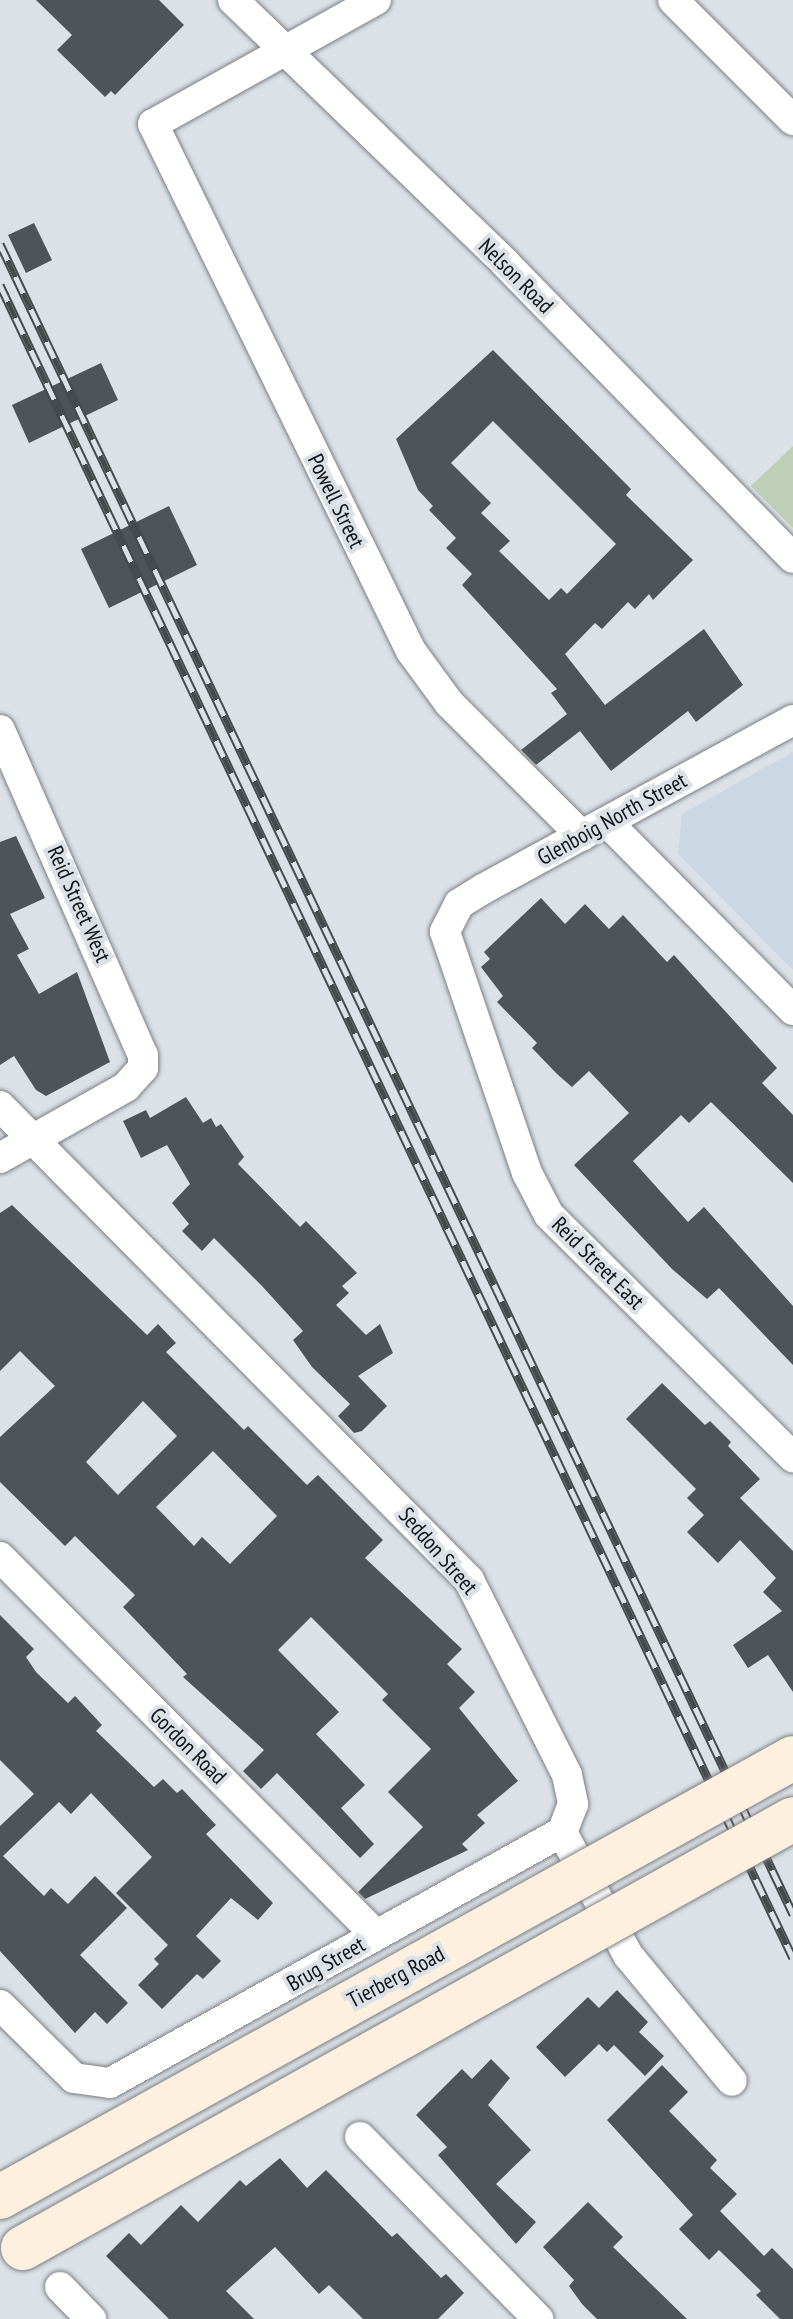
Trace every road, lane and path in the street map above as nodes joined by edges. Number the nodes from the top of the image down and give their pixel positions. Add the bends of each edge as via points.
1 (233, 0) edge
2 (376, 0) edge
3 (673, 0) edge
4 (283, 51) junction
5 (793, 120) edge
6 (793, 558) edge
7 (793, 720) edge
8 (0, 730) edge
9 (595, 829) junction
10 (445, 932) joint
11 (793, 1010) edge
12 (0, 1106) edge
13 (33, 1140) junction
14 (0, 1158) edge
15 (793, 1457) edge
16 (0, 1557) edge
17 (793, 1758) edge
18 (793, 1819) edge
19 (562, 1832) junction
20 (376, 1935) junction
21 (0, 2005) edge
22 (732, 2081) dead end
23 (360, 2137) dead end
24 (0, 2197) edge
25 (23, 2248) dead end
26 (60, 2287) dead end
27 (91, 2319) edge
28 (538, 2319) edge

1 - 4 street, Nelson Road
2 - 4 street
3 - 5 street
4 - 6 street, Nelson Road via 505,263
4 - 9 street, Powell Street via 153,124 411,651 449,703
7 - 9 street, Glenboig North Street
8 - 13 street, Reid Street West via 139,1039 143,1068 137,1079
9 - 10 street, Glenboig North Street via 459,904
9 - 11 street, Powell Street
10 - 15 street, Reid Street East via 527,1173 549,1215
12 - 13 street, Seddon Street
13 - 14 street
13 - 19 street, Seddon Street via 469,1580 567,1775 573,1804
16 - 20 street, Gordon Road
17 - 24 main road, Tierberg Road, bridge
18 - 25 main road, bridge
19 - 20 street, Brug Street
19 - 22 street via 628,1955
20 - 21 street, Brug Street via 110,2083 87,2083 63,2069
23 - 28 street
26 - 27 street

